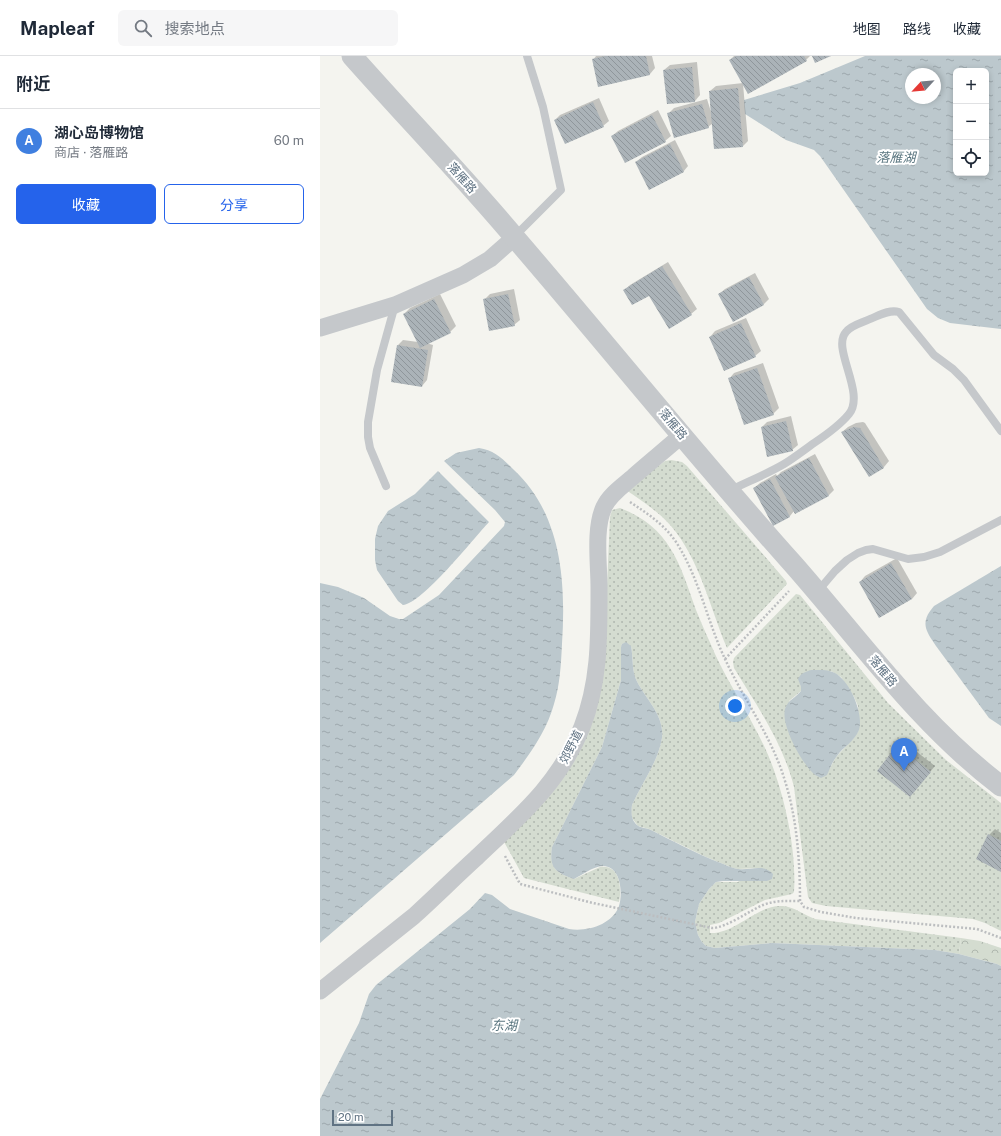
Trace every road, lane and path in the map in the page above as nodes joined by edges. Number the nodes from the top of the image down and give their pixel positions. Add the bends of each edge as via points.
1 (352, 56) edge
2 (527, 56) edge
3 (514, 237) junction
4 (395, 305) junction
5 (320, 328) edge
6 (1001, 431) edge
7 (682, 435) junction
8 (386, 486) dead end
9 (728, 491) junction
10 (616, 492) junction
11 (1001, 520) edge
12 (803, 576) junction
13 (817, 592) junction
14 (725, 659) junction
15 (1001, 786) edge
16 (496, 838) junction
17 (800, 901) junction
18 (1001, 938) edge
19 (320, 991) edge

1 - 3 street, 落雁路
2 - 3 lane via 543,108 561,190
3 - 4 street via 490,259 474,269
3 - 7 street, 落雁路
4 - 5 street
4 - 8 lane via 377,370 368,422 370,448
6 - 9 lane via 964,380 934,355 899,312 891,311 851,327 843,336 844,355 855,397 850,413 822,438 784,464
7 - 9 street, 落雁路
7 - 10 street, 郊野道
9 - 12 street, 落雁路
10 - 14 path via 659,522 676,542
10 - 16 street, 郊野道 via 605,505 599,528 598,648 590,703 581,728 559,771 524,812
11 - 13 lane via 940,552 924,557 908,559 873,550 858,553 835,571
12 - 13 street, 落雁路
12 - 14 path
13 - 15 street, 落雁路 via 939,733
14 - 17 path via 760,723 785,780 794,821
16 - 17 path via 520,884 593,903 712,928 721,927 771,902
16 - 19 street, 郊野道 via 415,914
17 - 18 path via 804,907 821,912 856,918 977,929

